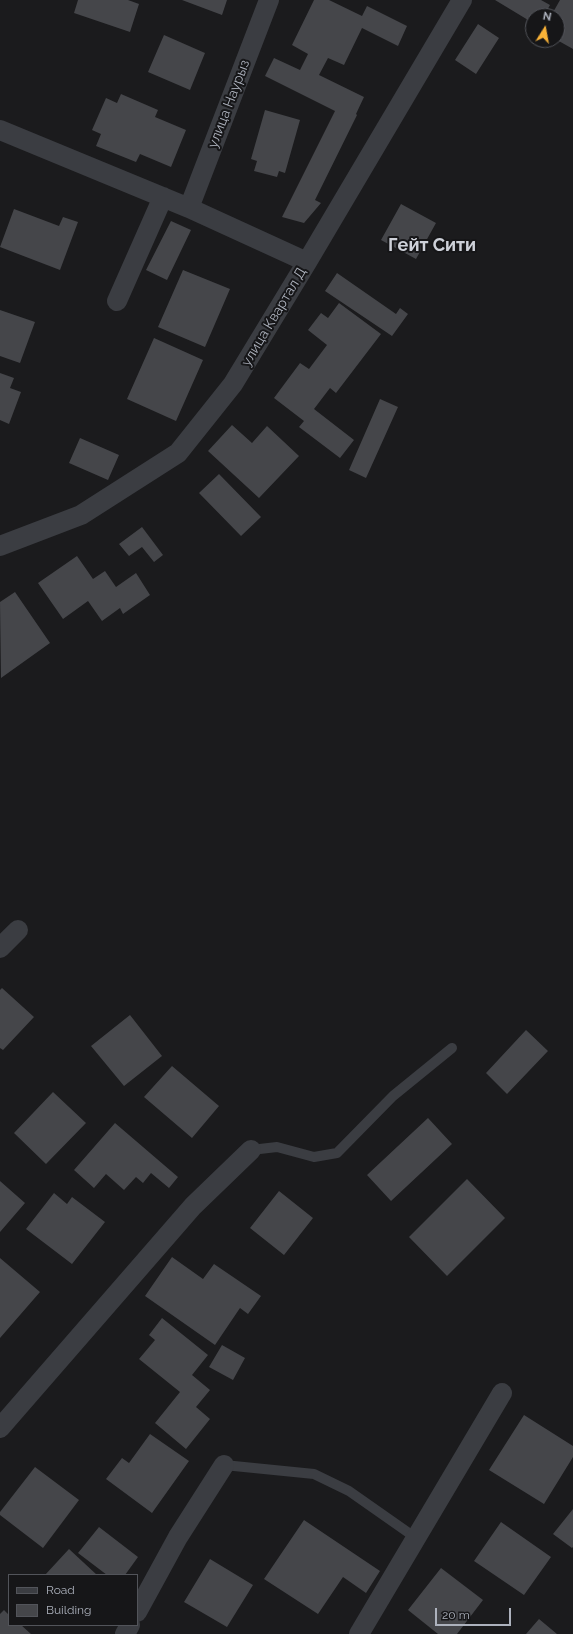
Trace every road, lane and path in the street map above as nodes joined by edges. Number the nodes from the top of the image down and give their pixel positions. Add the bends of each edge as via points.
1 (269, 0) edge
2 (462, 0) edge
3 (0, 130) edge
4 (163, 197) junction
5 (189, 208) junction
6 (307, 262) junction
7 (117, 301) dead end
8 (0, 546) edge
9 (18, 930) dead end
10 (0, 948) edge
11 (452, 1048) dead end
12 (251, 1150) joint
13 (502, 1393) dead end
14 (0, 1428) edge
15 (224, 1465) joint
16 (416, 1538) junction
17 (138, 1610) edge
18 (359, 1634) edge

1 - 5 street, улица Наурыз
2 - 6 street, улица Квартал Д
3 - 4 street
4 - 5 street
4 - 7 street
5 - 6 street
6 - 8 street, улица Квартал Д via 233,384 178,453 81,516
9 - 10 street
11 - 12 lane via 393,1096 337,1153 314,1157 277,1147
12 - 14 street via 193,1206
13 - 16 street
15 - 16 lane via 314,1474 349,1491
15 - 17 street via 178,1537
16 - 18 street

